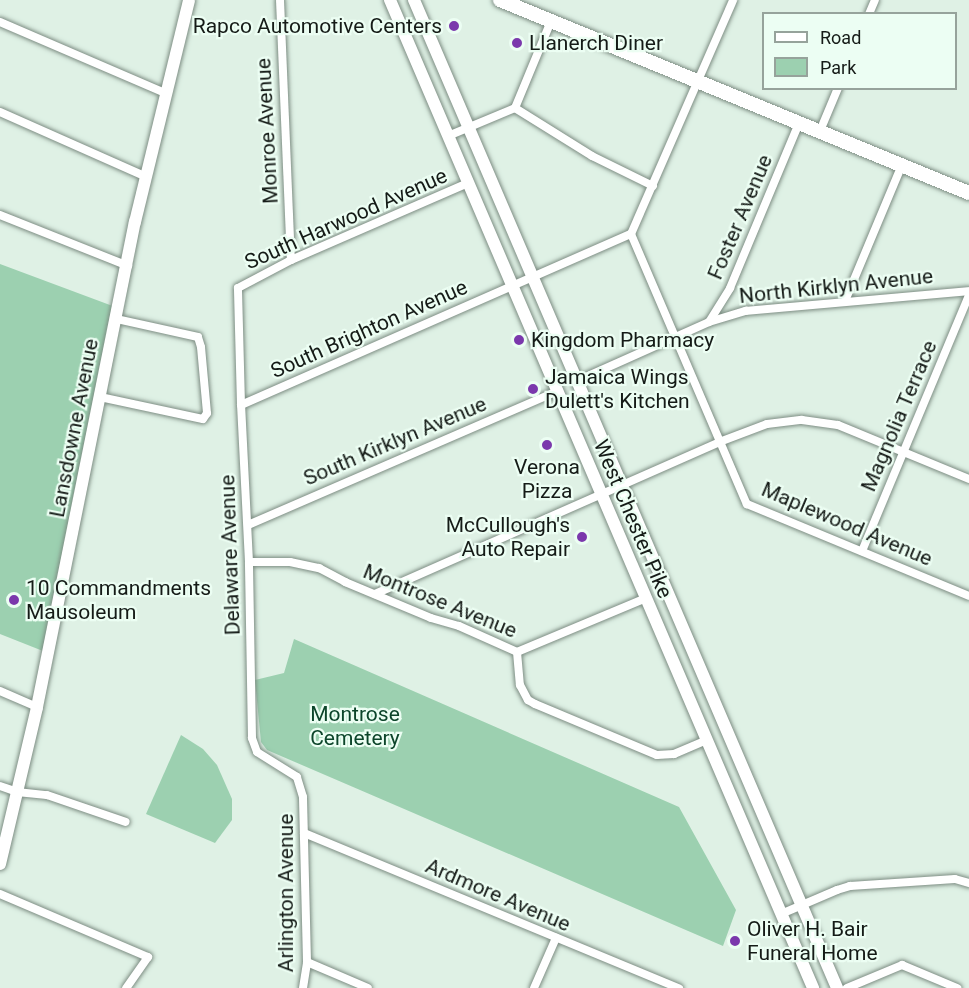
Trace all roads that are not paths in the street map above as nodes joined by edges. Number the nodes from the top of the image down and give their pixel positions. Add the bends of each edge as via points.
1 (189, 0) edge
2 (280, 0) edge
3 (390, 0) edge
4 (414, 0) edge
5 (733, 0) edge
6 (509, 2) edge
7 (551, 21) junction
8 (0, 22) edge
9 (696, 81) junction
10 (837, 90) edge
11 (165, 93) junction
12 (515, 108) junction
13 (0, 112) edge
14 (799, 123) junction
15 (468, 127) junction
16 (820, 131) junction
17 (448, 136) junction
18 (902, 165) junction
19 (147, 177) junction
20 (468, 183) junction
21 (653, 186) junction
22 (969, 193) edge
23 (0, 215) edge
24 (631, 234) junction
25 (291, 260) junction
26 (128, 266) junction
27 (532, 277) junction
28 (512, 286) junction
29 (238, 288) joint
30 (969, 293) edge
31 (845, 301) junction
32 (116, 319) junction
33 (709, 322) junction
34 (677, 337) junction
35 (577, 381) junction
36 (557, 391) junction
37 (100, 397) junction
38 (241, 405) junction
39 (722, 441) junction
40 (904, 452) junction
41 (969, 479) edge
42 (622, 485) junction
43 (602, 495) junction
44 (248, 525) junction
45 (862, 551) junction
46 (249, 562) junction
47 (375, 594) junction
48 (969, 596) edge
49 (646, 598) junction
50 (517, 652) junction
51 (0, 692) edge
52 (37, 707) junction
53 (707, 740) junction
54 (0, 786) edge
55 (17, 792) junction
56 (303, 797) joint
57 (126, 822) dead end
58 (304, 833) junction
59 (0, 864) edge
60 (969, 883) edge
61 (0, 894) edge
62 (801, 905) junction
63 (781, 914) junction
64 (556, 938) junction
65 (307, 962) junction
66 (126, 988) edge
67 (303, 988) edge
68 (368, 988) edge
69 (534, 988) edge
70 (679, 988) edge
71 (813, 988) edge
72 (837, 988) edge
73 (847, 988) edge
74 (957, 988) edge

1 - 11 main road, Lansdowne Avenue
2 - 25 street, Monroe Avenue
3 - 17 main road, West Chester Pike
4 - 15 main road, West Chester Pike
5 - 9 street
6 - 7 highway
7 - 9 highway
7 - 12 street
8 - 11 street
9 - 14 highway
9 - 21 street
10 - 16 street
11 - 19 main road, Lansdowne Avenue
12 - 15 street
12 - 21 street via 582,150
13 - 19 street
14 - 16 highway
14 - 33 street, Foster Avenue via 730,288
15 - 17 street
15 - 27 main road, West Chester Pike
16 - 18 highway
17 - 20 main road, West Chester Pike
18 - 22 highway
18 - 31 street
19 - 26 main road, Lansdowne Avenue
20 - 25 street, South Harwood Avenue
20 - 28 main road, West Chester Pike
21 - 24 street
23 - 26 street
24 - 27 street, South Brighton Avenue
24 - 34 street, Maplewood Avenue
25 - 29 street, South Harwood Avenue
26 - 32 main road, Lansdowne Avenue
27 - 28 street, South Brighton Avenue
27 - 35 main road, West Chester Pike
28 - 36 main road, West Chester Pike
28 - 38 street, South Brighton Avenue
29 - 38 street, Delaware Avenue
30 - 31 street, North Kirklyn Avenue
30 - 40 street, Magnolia Terrace
31 - 33 street, North Kirklyn Avenue via 760,309
32 - 37 main road, Lansdowne Avenue
32 - 37 street via 198,337 207,413 203,419
33 - 34 street, North Kirklyn Avenue
34 - 35 street, North Kirklyn Avenue
34 - 39 street, Maplewood Avenue
35 - 42 main road, West Chester Pike
36 - 43 main road, West Chester Pike
36 - 44 street, South Kirklyn Avenue
37 - 52 main road, Lansdowne Avenue
38 - 44 street, Delaware Avenue
39 - 40 street via 767,424 802,420 838,425
39 - 42 street
39 - 45 street, Maplewood Avenue via 747,504
40 - 41 street
40 - 45 street, Magnolia Terrace
42 - 43 street
42 - 62 main road, West Chester Pike
43 - 47 street
43 - 49 main road, West Chester Pike
44 - 46 street, Delaware Avenue
45 - 48 street, Maplewood Avenue
46 - 47 street, Montrose Avenue via 290,562 319,568
46 - 56 street, Delaware Avenue via 252,738 257,752 297,777
47 - 50 street, Montrose Avenue
49 - 50 street, Montrose Avenue
49 - 53 main road, West Chester Pike
50 - 53 street via 520,685 528,700 535,704 657,755 674,754
51 - 52 street
52 - 55 main road, Lansdowne Avenue
53 - 63 main road, West Chester Pike
54 - 55 street
55 - 57 street via 47,795
55 - 59 main road, Lansdowne Avenue
56 - 58 street, Arlington Avenue
58 - 64 street, Ardmore Avenue
58 - 65 street, Arlington Avenue
60 - 62 street via 955,879 850,886
61 - 66 street via 148,957
62 - 63 street
62 - 72 main road, West Chester Pike
63 - 71 main road, West Chester Pike
64 - 69 street
64 - 70 street, Ardmore Avenue
65 - 67 street, Arlington Avenue
65 - 68 street
73 - 74 street via 902,965

